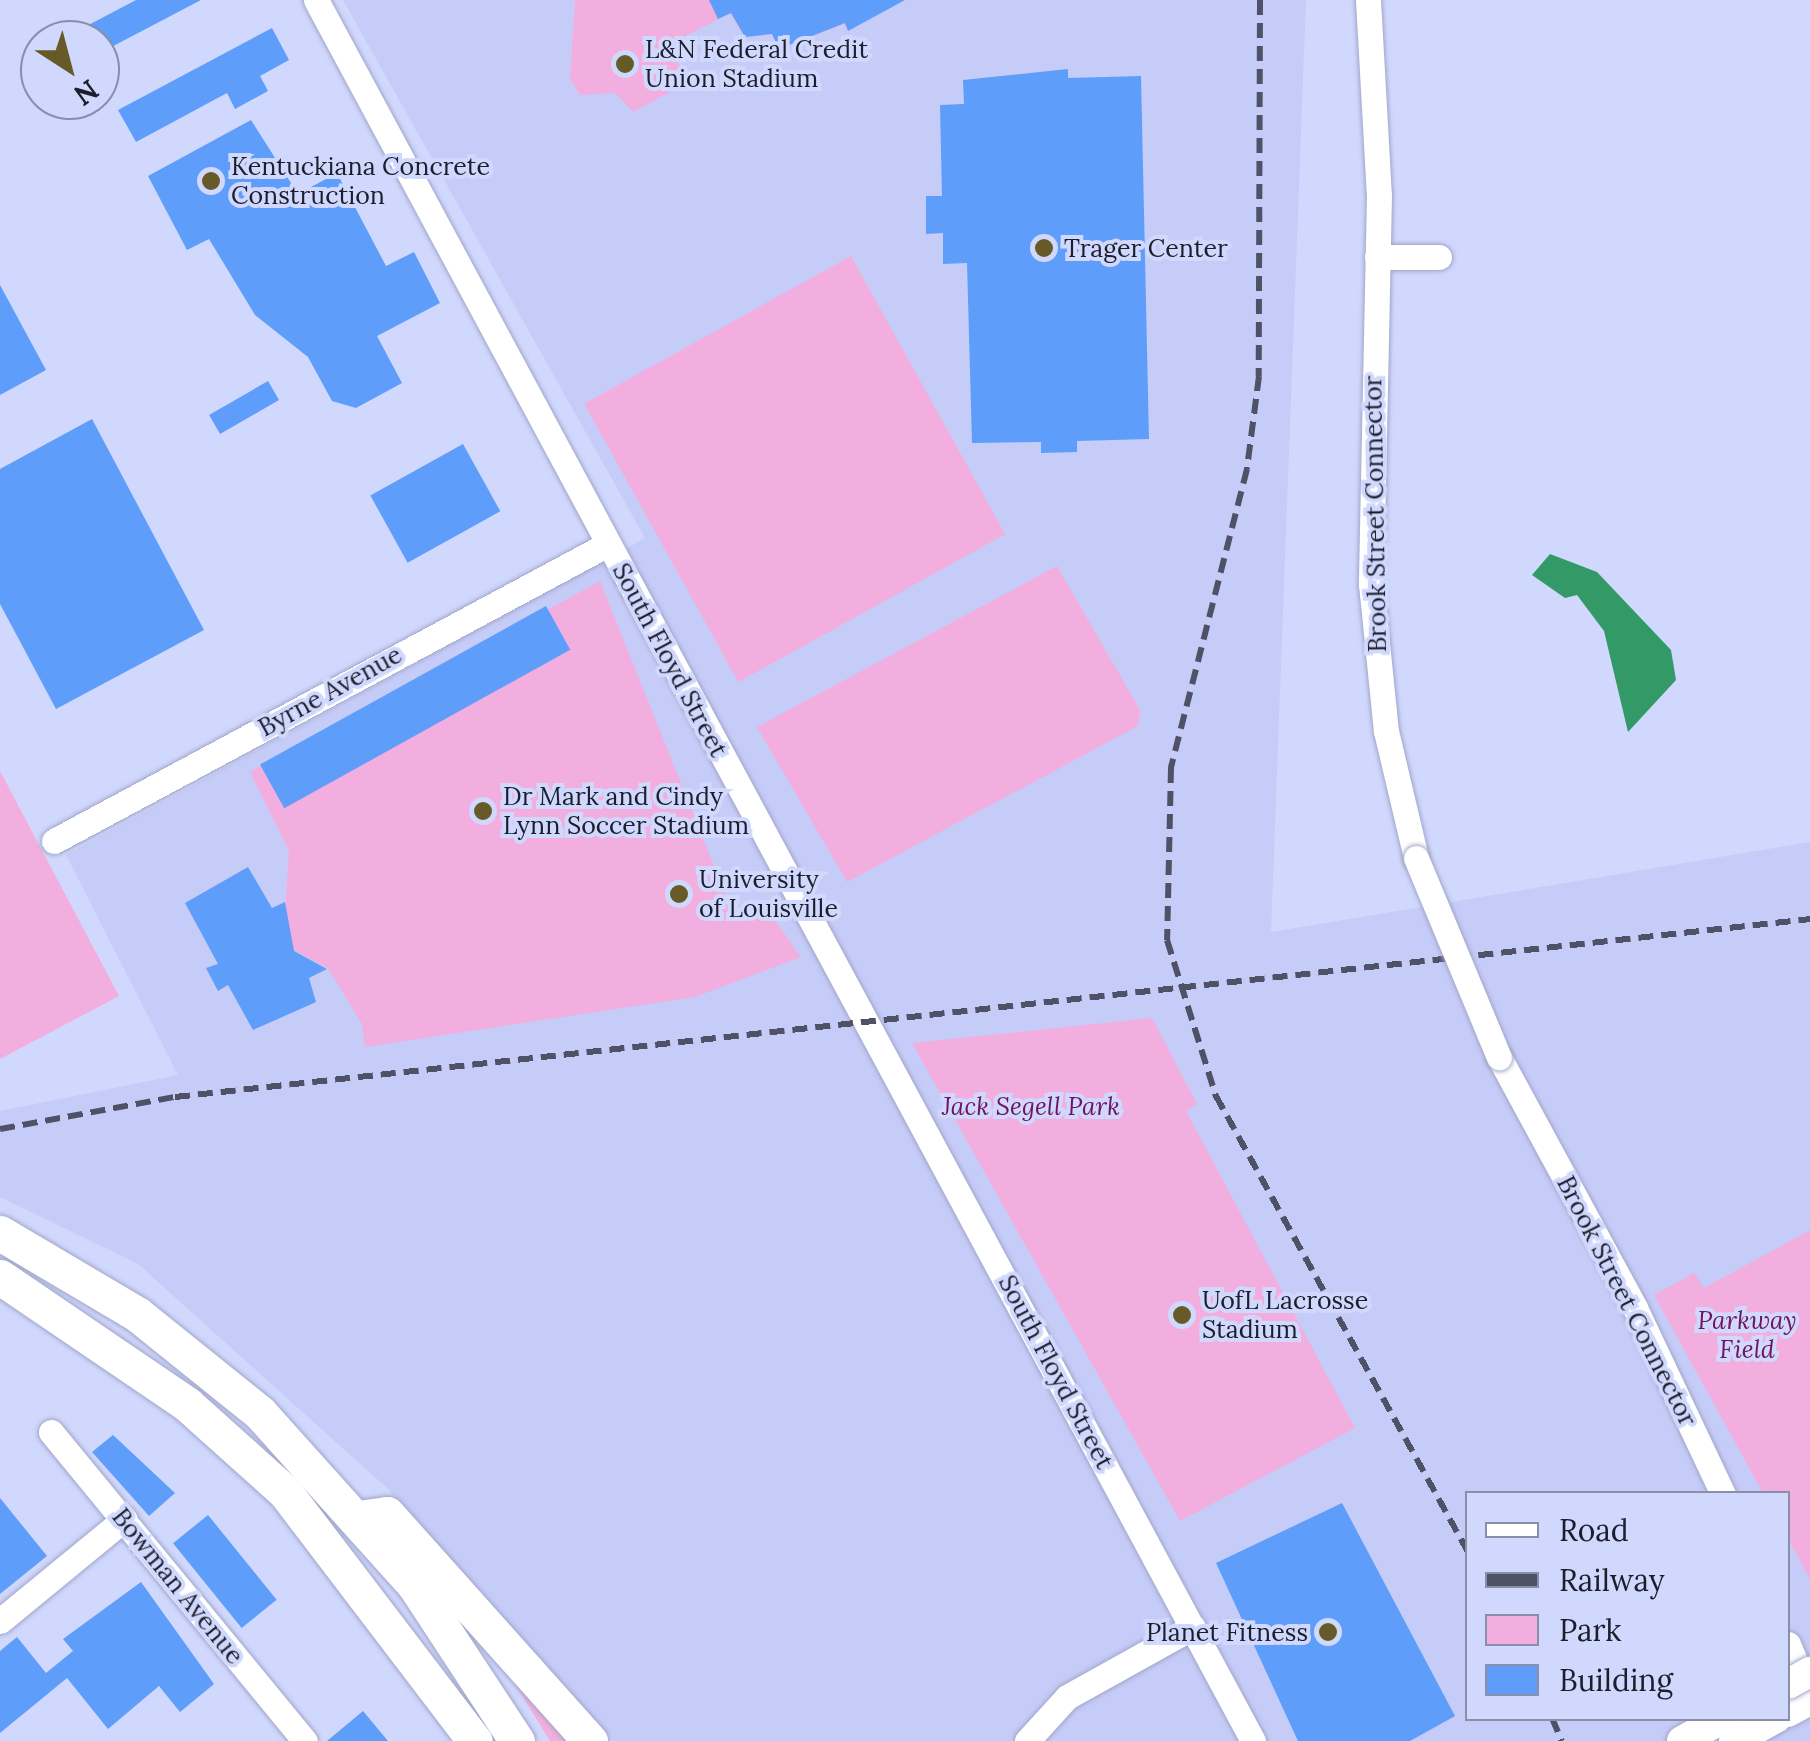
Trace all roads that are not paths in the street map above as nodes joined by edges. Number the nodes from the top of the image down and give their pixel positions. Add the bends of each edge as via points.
1 (316, 0) edge
2 (1368, 0) edge
3 (1378, 256) junction
4 (1439, 257) dead end
5 (608, 544) junction
6 (54, 841) dead end
7 (0, 1233) edge
8 (0, 1277) edge
9 (51, 1432) dead end
10 (1721, 1491) edge
11 (358, 1518) junction
12 (124, 1520) junction
13 (388, 1618) junction
14 (0, 1621) edge
15 (1193, 1627) junction
16 (1790, 1649) edge
17 (1810, 1699) edge
18 (1719, 1721) edge
19 (1770, 1721) edge
20 (304, 1741) edge
21 (446, 1741) edge
22 (476, 1741) edge
23 (517, 1741) edge
24 (590, 1741) edge
25 (1028, 1741) edge
26 (1253, 1741) edge
27 (1682, 1741) edge
28 (1734, 1741) edge

1 - 5 street, South Floyd Street
2 - 3 street, Brook Street Connector
3 - 4 street
3 - 10 street, Brook Street Connector, bridge via 1371,478 1380,688 1416,858 1476,1012 1595,1234
5 - 6 street, Byrne Avenue
5 - 15 street, South Floyd Street
7 - 11 highway via 195,1357
8 - 13 highway via 91,1332 243,1452
9 - 12 street, Bowman Avenue
11 - 23 highway via 415,1586
11 - 24 highway via 388,1514
12 - 14 street
12 - 20 street, Bowman Avenue
13 - 21 highway
13 - 22 highway
15 - 25 street via 1066,1697
15 - 26 street, South Floyd Street
16 - 17 street
18 - 27 main road
19 - 28 main road

